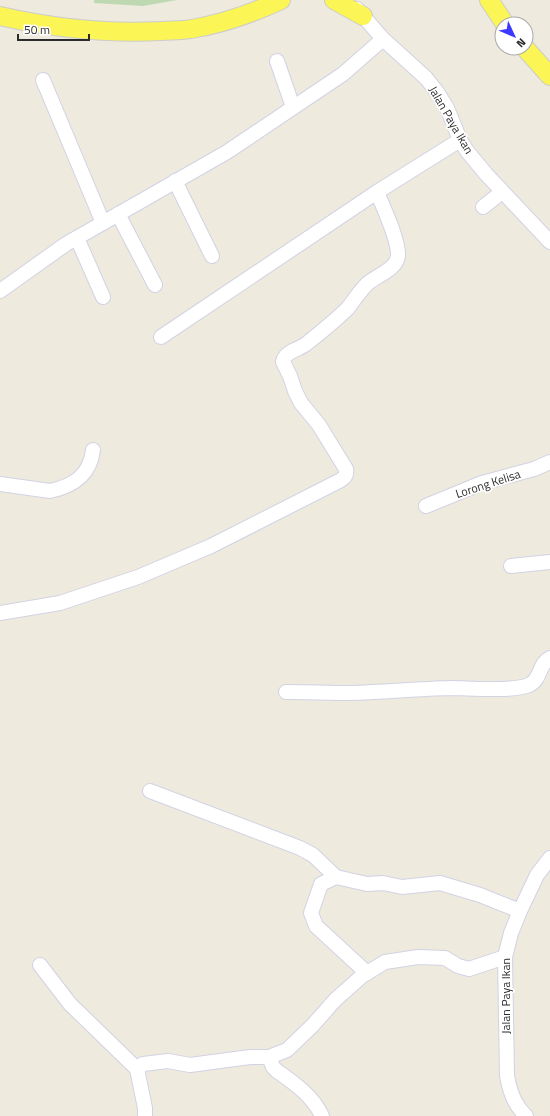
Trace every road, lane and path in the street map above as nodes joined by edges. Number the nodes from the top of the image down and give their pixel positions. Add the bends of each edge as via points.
1 (278, 0) edge
2 (334, 0) edge
3 (351, 0) edge
4 (489, 0) edge
5 (0, 16) edge
6 (363, 16) junction
7 (500, 16) edge
8 (383, 39) junction
9 (532, 56) edge
10 (276, 61) dead end
11 (550, 76) edge
12 (43, 80) dead end
13 (294, 107) junction
14 (460, 140) junction
15 (175, 181) junction
16 (377, 192) junction
17 (502, 192) junction
18 (483, 207) dead end
19 (118, 214) junction
20 (103, 223) junction
21 (77, 238) junction
22 (550, 242) edge
23 (212, 256) dead end
24 (155, 285) dead end
25 (0, 291) edge
26 (103, 297) dead end
27 (161, 337) dead end
28 (93, 450) dead end
29 (550, 462) edge
30 (0, 484) edge
31 (426, 506) dead end
32 (550, 562) edge
33 (511, 566) dead end
34 (0, 613) edge
35 (550, 658) edge
36 (286, 692) dead end
37 (150, 791) dead end
38 (550, 858) edge
39 (336, 876) junction
40 (520, 911) junction
41 (505, 956) junction
42 (40, 965) dead end
43 (367, 973) junction
44 (269, 1057) junction
45 (137, 1069) junction
46 (145, 1116) edge
47 (322, 1116) edge
48 (526, 1116) edge

1 - 5 main road via 230,20 190,29 131,33 70,29
2 - 6 main road
3 - 6 street, Jalan Paya Ikan
4 - 7 main road
6 - 8 street, Jalan Paya Ikan
8 - 13 street via 343,74
8 - 14 street, Jalan Paya Ikan via 426,78 437,92 447,108
9 - 11 main road
10 - 13 street
12 - 20 street
13 - 15 street via 227,152
14 - 16 street
14 - 17 street, Jalan Paya Ikan
15 - 19 street
15 - 23 street
16 - 27 street
16 - 34 street via 398,250 394,265 367,284 348,308 327,328 286,355 283,362 301,403 319,425 346,469 345,477 225,540 138,577 60,603
17 - 18 street
17 - 22 street, Jalan Paya Ikan
19 - 20 street
19 - 24 street
20 - 21 street
21 - 25 street
21 - 26 street
28 - 30 street via 92,460 83,476 58,490
29 - 31 street, Lorong Kelisa via 482,483
32 - 33 street
35 - 36 street via 542,664 535,682 515,688 349,693
37 - 39 street via 300,848 313,855
38 - 40 street, Jalan Paya Ikan via 537,875
39 - 40 street via 367,884 383,883 402,887 440,883
39 - 43 street via 321,884 311,913 316,926
40 - 41 street, Jalan Paya Ikan
41 - 43 street via 469,969 445,958 418,957 385,962
41 - 48 street, Jalan Paya Ikan via 507,1076 509,1090 515,1103
42 - 45 street via 70,1004
43 - 44 street via 335,1000 287,1050
44 - 45 street via 190,1065 168,1061 143,1064
44 - 47 street via 276,1071 310,1098
45 - 46 street

